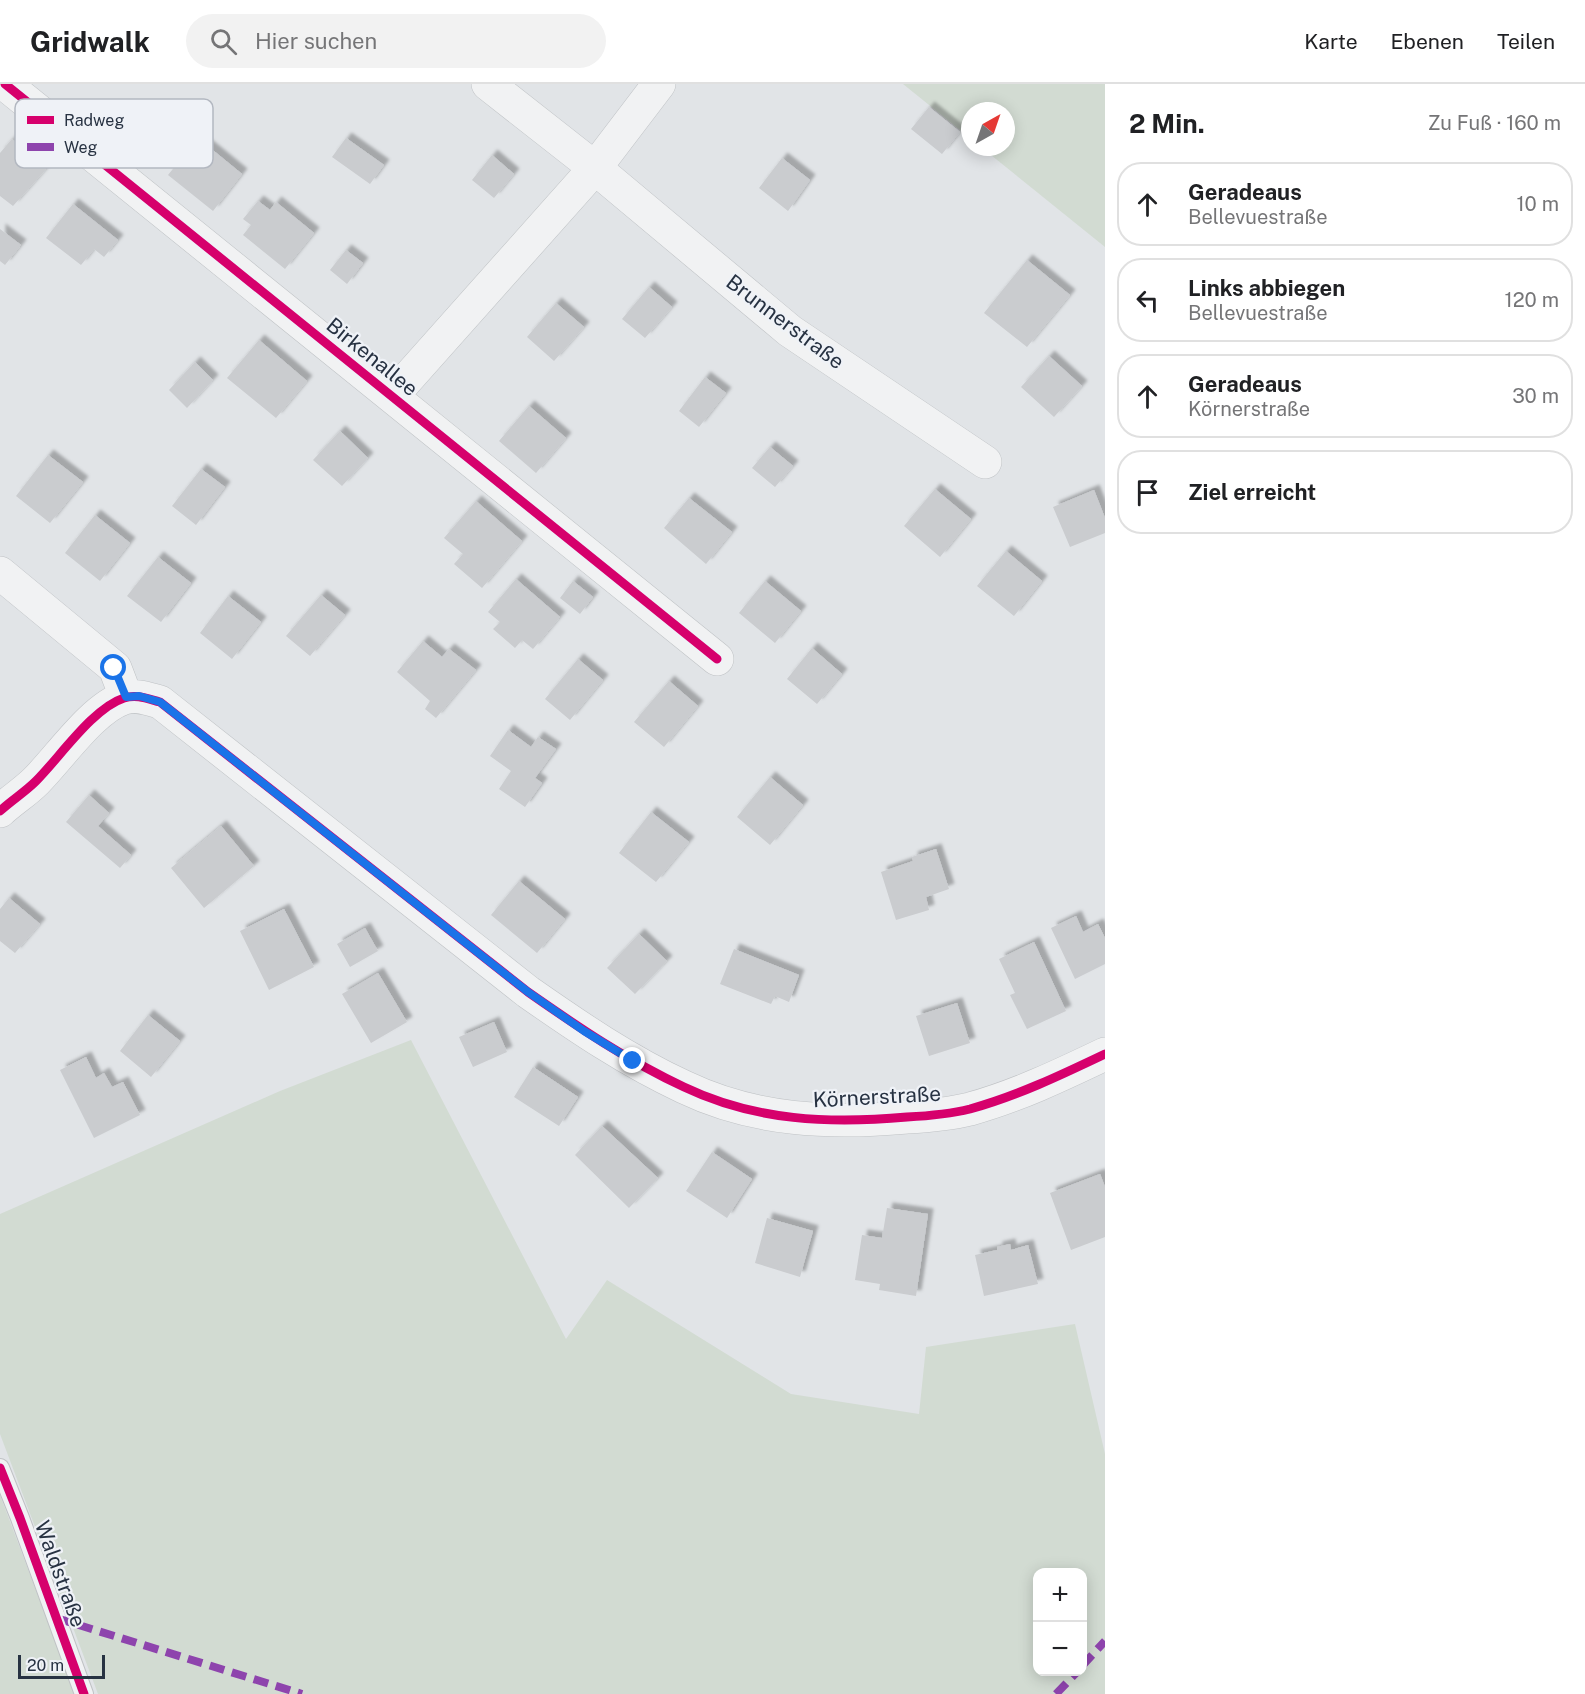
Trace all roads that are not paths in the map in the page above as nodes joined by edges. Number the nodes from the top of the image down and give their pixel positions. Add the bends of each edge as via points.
1 (5, 84) edge
2 (489, 84) edge
3 (659, 84) edge
4 (24, 99) edge
5 (109, 168) edge
6 (595, 168) junction
7 (392, 396) junction
8 (985, 462) dead end
9 (0, 573) edge
10 (717, 658) dead end
11 (126, 697) junction
12 (0, 810) edge
13 (1105, 1054) edge
14 (0, 1468) edge
15 (84, 1694) edge

1 - 4 street, Birkenallee
2 - 6 street, Brunnerstraße
3 - 6 street
5 - 7 street, Birkenallee
6 - 7 street
6 - 8 street, Brunnerstraße via 790,331
7 - 10 street, Birkenallee
9 - 11 street via 114,668
11 - 12 street via 97,714 35,782
11 - 13 street, Körnerstraße via 160,702 528,992 633,1061 685,1088 785,1118 841,1121 927,1116 968,1110 1030,1089
14 - 15 lane, Waldstraße

